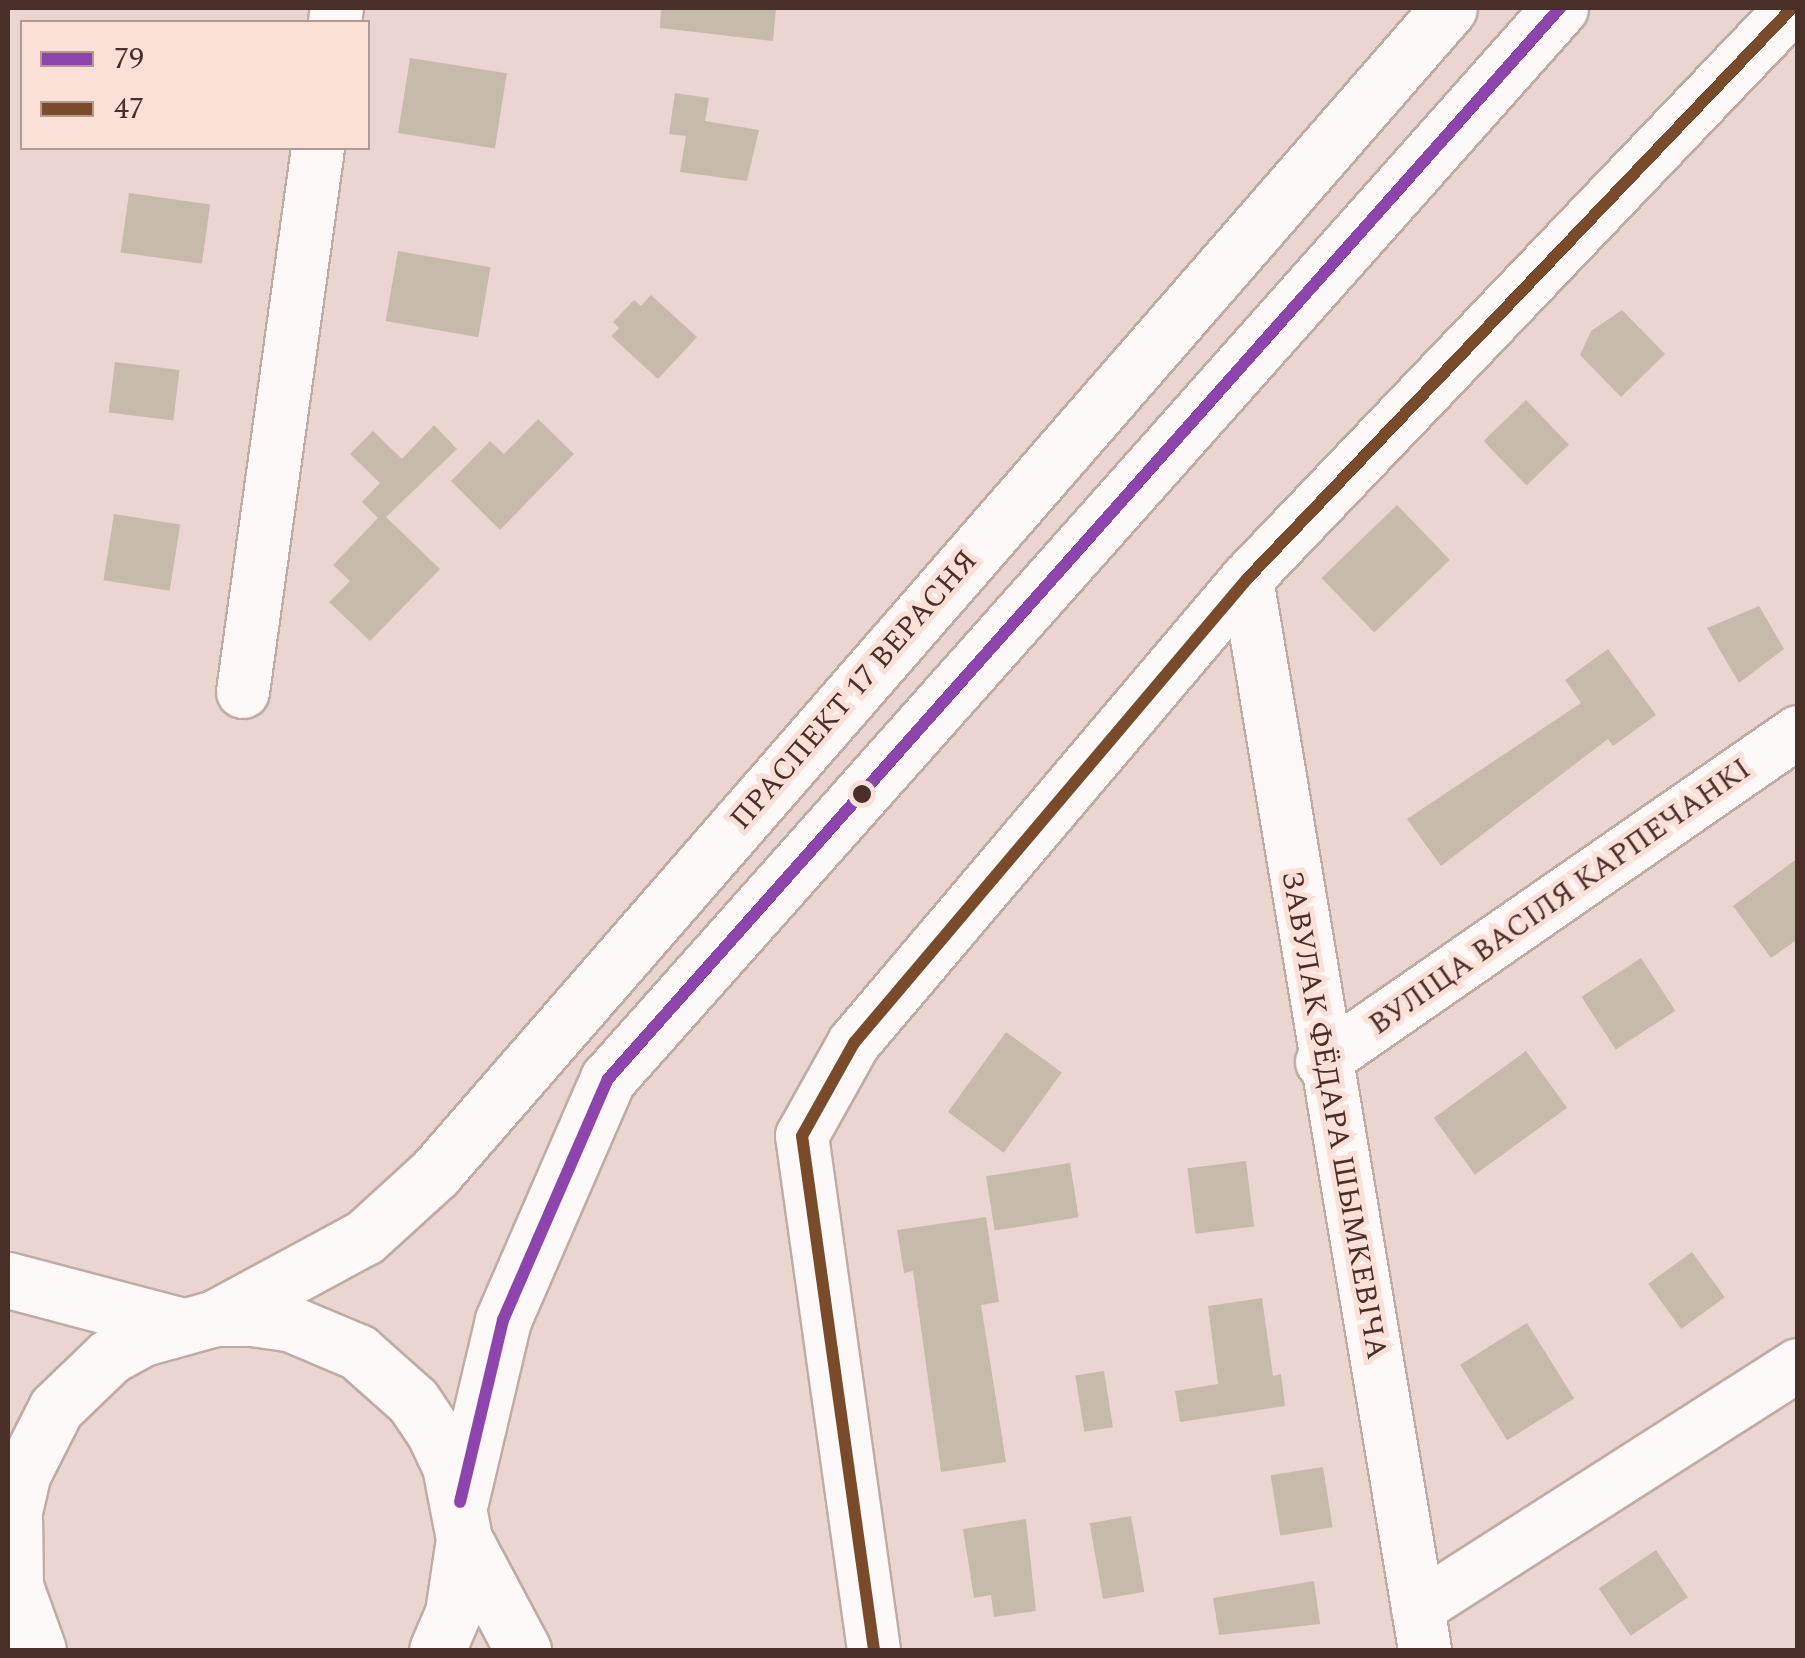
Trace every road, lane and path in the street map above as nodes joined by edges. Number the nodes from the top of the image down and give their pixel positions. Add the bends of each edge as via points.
1 (1449, 8) edge
2 (1560, 8) edge
3 (1792, 8) edge
4 (318, 150) edge
5 (1247, 579) junction
6 (243, 692) dead end
7 (1798, 732) edge
8 (1322, 1062) junction
9 (8, 1280) edge
10 (196, 1322) junction
11 (1798, 1366) edge
12 (462, 1521) junction
13 (11, 1576) edge
14 (1422, 1629) edge
15 (38, 1650) edge
16 (437, 1650) edge
17 (523, 1650) edge
18 (874, 1650) edge

1 - 10 main road, ПРАСПЕКТ 17 ВЕРАСНЯ via 435,1173 366,1237
2 - 12 main road via 608,1078 503,1320
3 - 5 street
4 - 6 street
5 - 8 street, ЗАВУЛАК ФЁДАРА ШЫМКЕВІЧА
5 - 18 street via 854,1044 802,1136
7 - 8 street, ВУЛІЦА ВАСІЛЯ КАРПЕЧАНКІ
8 - 14 street, ЗАВУЛАК ФЁДАРА ШЫМКЕВІЧА
9 - 10 main road
10 - 12 main road via 289,1323 358,1352 414,1401 450,1466
10 - 13 main road, ПРАСПЕКТ 17 ВЕРАСНЯ via 110,1356 56,1408 22,1475
11 - 14 street
12 - 16 main road via 453,1613
12 - 17 main road
13 - 15 main road

